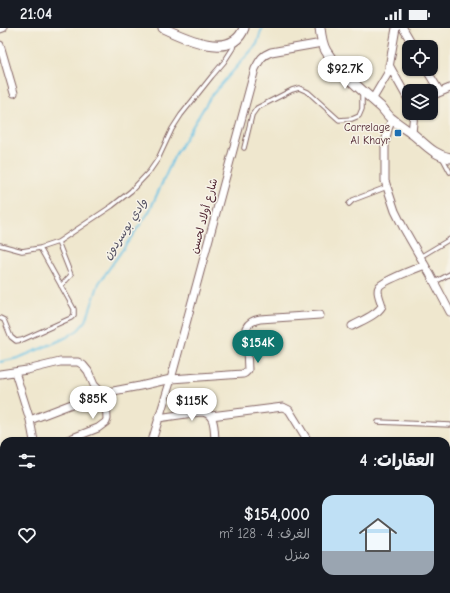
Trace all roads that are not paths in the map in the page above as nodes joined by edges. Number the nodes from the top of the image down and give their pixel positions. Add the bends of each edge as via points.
1 (164, 28) edge
2 (244, 28) edge
3 (320, 28) edge
4 (396, 28) edge
5 (403, 28) edge
6 (410, 40) edge
7 (235, 41) junction
8 (322, 43) junction
9 (0, 44) edge
10 (389, 65) junction
11 (430, 76) edge
12 (402, 88) edge
13 (450, 88) edge
14 (362, 91) junction
15 (440, 92) joint
16 (14, 93) dead end
17 (372, 100) junction
18 (392, 119) junction
19 (413, 120) edge
20 (412, 133) junction
21 (244, 148) dead end
22 (446, 157) edge
23 (450, 172) edge
24 (387, 187) junction
25 (349, 204) dead end
26 (450, 239) edge
27 (58, 242) junction
28 (0, 245) edge
29 (40, 248) junction
30 (420, 257) junction
31 (425, 265) junction
32 (450, 274) edge
33 (435, 282) junction
34 (61, 286) junction
35 (450, 312) edge
36 (320, 315) dead end
37 (0, 318) edge
38 (352, 326) dead end
39 (15, 372) junction
40 (0, 374) edge
41 (171, 379) junction
42 (105, 392) junction
43 (211, 416) junction
44 (158, 418) junction
45 (30, 420) junction
46 (378, 422) dead end
47 (450, 425) edge
48 (33, 437) edge
49 (75, 437) edge
50 (153, 437) edge
51 (215, 437) edge
52 (306, 437) edge

1 - 7 street via 190,40 208,44 223,45
2 - 7 street via 241,36
3 - 8 street
4 - 10 street
5 - 6 street
7 - 27 lane via 224,62 181,115 149,172 112,206
8 - 14 street via 340,70
8 - 41 street, شارع أولاد لحسن via 271,52 264,55 255,69
9 - 16 street
10 - 12 street
10 - 17 street via 388,73
11 - 15 street
13 - 15 street
14 - 17 street
14 - 21 lane via 362,108 359,116 339,120 308,92 299,88 292,90 257,108 252,115
17 - 18 street
18 - 20 street
18 - 24 street via 385,144
19 - 20 street
20 - 22 street via 429,148
22 - 23 lane
24 - 25 lane via 353,200
24 - 30 street via 395,211
26 - 30 lane
27 - 29 lane
27 - 34 lane via 71,275
28 - 29 lane via 22,251
29 - 34 lane
30 - 31 street
31 - 33 street
31 - 38 street via 379,286 382,306 380,309
32 - 33 lane
33 - 35 street
34 - 37 lane via 74,309 71,318 16,341 10,337 4,320
36 - 41 street via 260,319 250,323 246,328 248,370 245,373
39 - 40 street
39 - 42 street via 60,362 78,362 88,371 94,385
39 - 45 street
41 - 42 street
41 - 44 street, شارع أولاد لحسن
42 - 45 street
42 - 49 street via 106,422
43 - 44 street via 206,412 200,412
43 - 51 street
43 - 52 street via 282,407 289,410
44 - 50 street, شارع أولاد لحسن
45 - 48 street
46 - 47 lane

